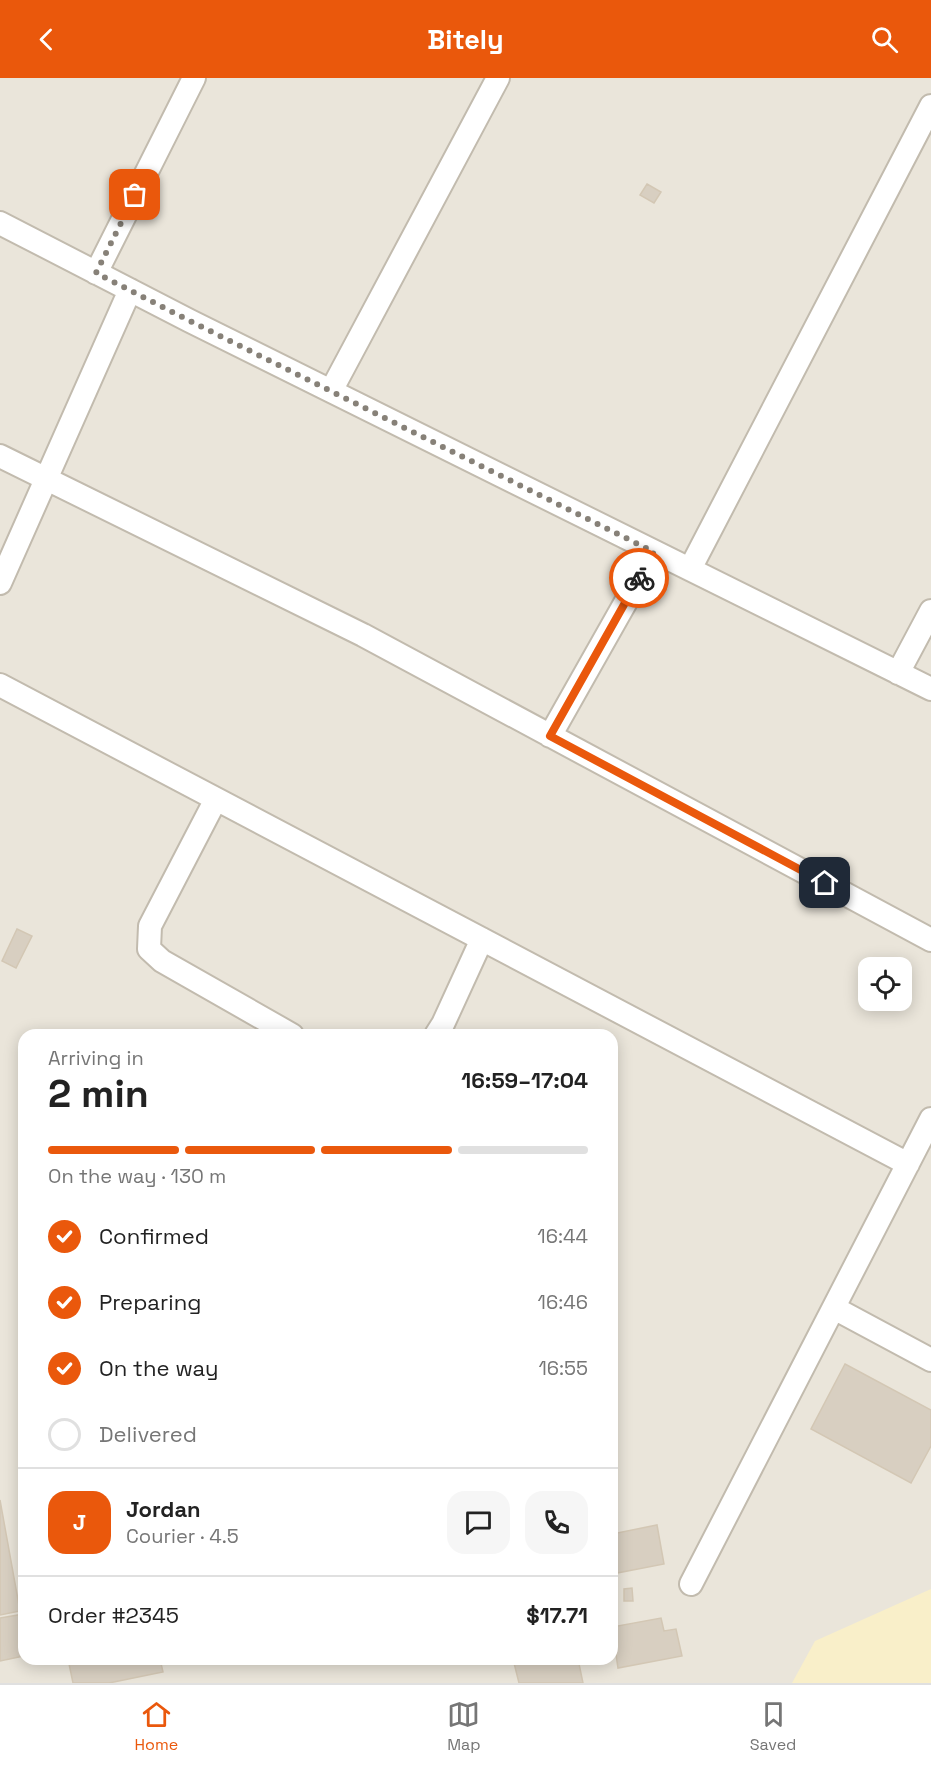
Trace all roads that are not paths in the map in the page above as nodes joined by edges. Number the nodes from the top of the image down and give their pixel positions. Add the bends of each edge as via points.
1 (194, 78) edge
2 (498, 78) edge
3 (931, 106) edge
4 (0, 223) edge
5 (96, 273) junction
6 (130, 290) junction
7 (331, 391) junction
8 (0, 456) edge
9 (45, 478) junction
10 (654, 552) junction
11 (690, 569) junction
12 (0, 584) edge
13 (931, 610) edge
14 (898, 673) junction
15 (0, 685) edge
16 (931, 689) edge
17 (550, 736) junction
18 (216, 799) junction
19 (482, 939) junction
20 (931, 940) edge
21 (281, 1029) edge
22 (440, 1029) edge
23 (931, 1119) edge
24 (908, 1164) junction
25 (834, 1308) junction
26 (931, 1360) edge
27 (691, 1584) dead end

1 - 5 street
2 - 7 street
3 - 11 street
4 - 5 street
5 - 6 street
6 - 7 street
6 - 9 street
7 - 10 street
8 - 9 street
9 - 12 street
9 - 17 street via 363,635
10 - 11 street
10 - 17 street
11 - 14 street
13 - 14 street
14 - 16 street
15 - 18 street
17 - 20 street
18 - 19 street
18 - 21 street via 150,926 149,950
19 - 22 street
19 - 24 street
23 - 24 street
24 - 25 street
25 - 26 street
25 - 27 street

